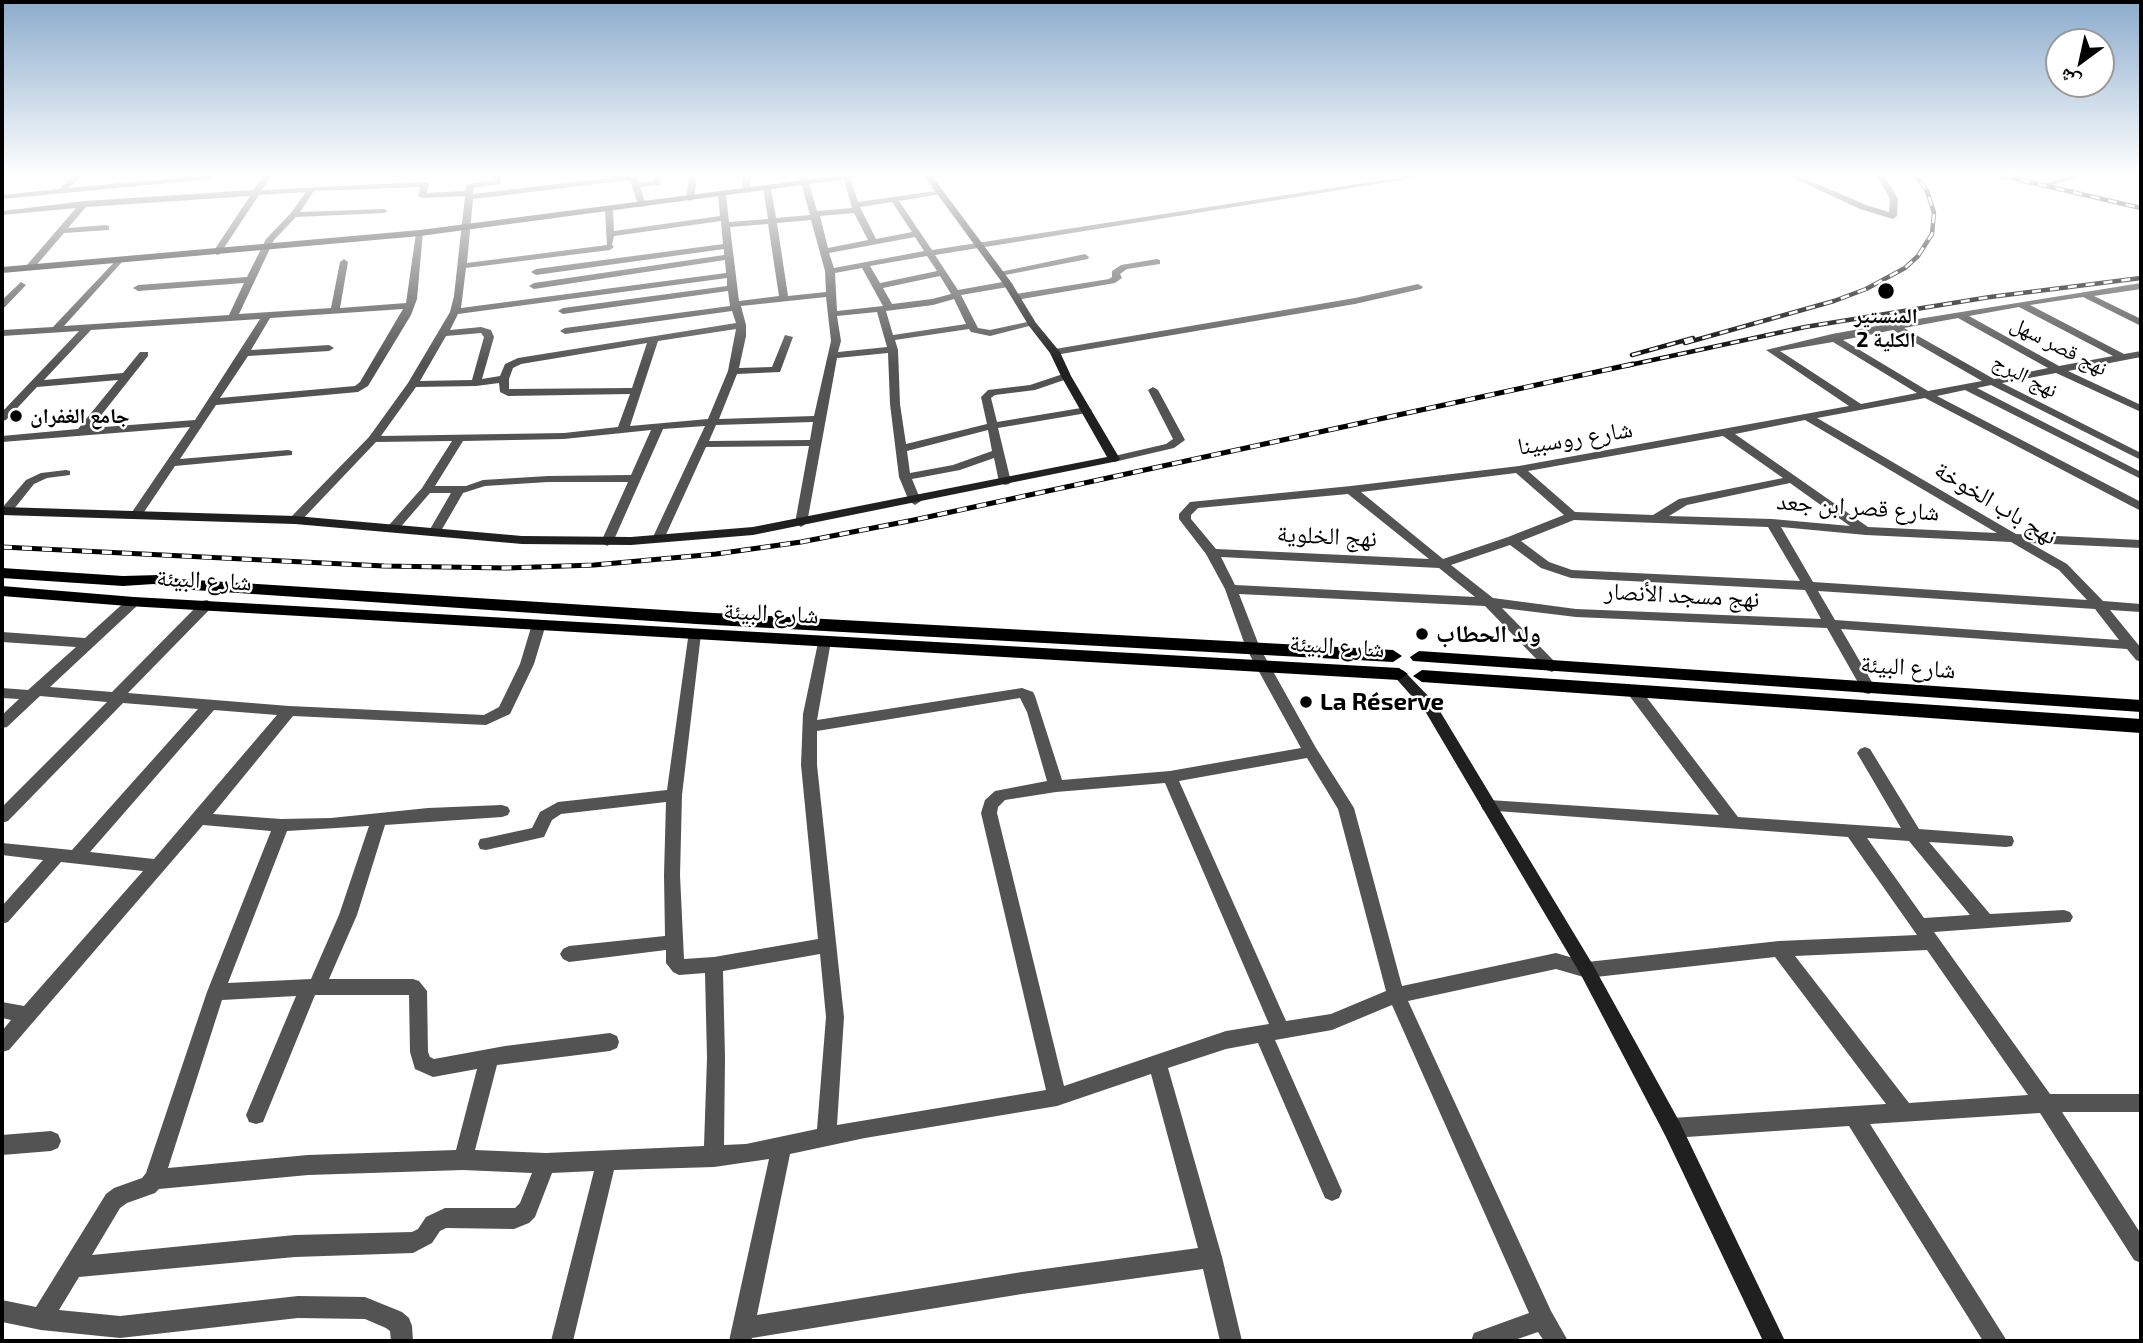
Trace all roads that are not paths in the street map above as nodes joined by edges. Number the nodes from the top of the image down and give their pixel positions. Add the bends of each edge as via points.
1 (54, 239) edge
2 (224, 239) edge
3 (270, 239) edge
4 (358, 239) edge
5 (419, 239) edge
6 (463, 239) edge
7 (610, 239) edge
8 (726, 239) edge
9 (775, 239) edge
10 (821, 239) edge
11 (872, 239) edge
12 (894, 239) edge
13 (919, 239) edge
14 (974, 239) edge
15 (1025, 239) edge
16 (874, 243) junction
17 (979, 246) junction
18 (268, 247) junction
19 (610, 247) junction
20 (216, 251) junction
21 (824, 251) junction
22 (727, 252) junction
23 (929, 253) junction
24 (537, 256) junction
25 (654, 256) junction
26 (1084, 257) dead end
27 (119, 260) junction
28 (614, 261) junction
29 (344, 262) dead end
30 (1157, 262) dead end
31 (462, 266) junction
32 (865, 266) junction
33 (30, 267) junction
34 (657, 267) junction
35 (2, 270) edge
36 (830, 271) junction
37 (536, 272) junction
38 (942, 273) junction
39 (1000, 273) junction
40 (730, 275) junction
41 (1062, 276) junction
42 (250, 280) junction
43 (1008, 284) junction
44 (21, 285) dead end
45 (663, 285) junction
46 (534, 286) junction
47 (2141, 286) edge
48 (876, 287) junction
49 (1418, 287) dead end
50 (138, 288) dead end
51 (732, 288) junction
52 (830, 294) junction
53 (956, 294) junction
54 (2083, 294) junction
55 (1016, 297) junction
56 (784, 298) junction
57 (565, 299) junction
58 (530, 304) junction
59 (2020, 304) junction
60 (2, 305) edge
61 (409, 306) junction
62 (735, 306) junction
63 (885, 308) junction
64 (335, 310) junction
65 (563, 311) junction
66 (455, 312) junction
67 (268, 314) junction
68 (833, 314) junction
69 (1959, 315) junction
70 (233, 317) junction
71 (2141, 323) edge
72 (1032, 324) junction
73 (741, 325) junction
74 (971, 326) junction
75 (1893, 326) junction
76 (88, 327) junction
77 (56, 329) junction
78 (565, 331) junction
79 (2, 333) edge
80 (443, 333) junction
81 (788, 337) dead end
82 (1832, 337) junction
83 (654, 338) junction
84 (892, 344) junction
85 (328, 348) dead end
86 (568, 352) junction
87 (1055, 352) junction
88 (244, 353) junction
89 (144, 354) dead end
90 (833, 355) junction
91 (2134, 357) edge
92 (2058, 370) junction
93 (733, 371) junction
94 (126, 376) junction
95 (1066, 376) junction
96 (504, 379) junction
97 (1992, 382) junction
98 (476, 383) junction
99 (34, 384) junction
100 (413, 384) junction
101 (1967, 387) junction
102 (1153, 390) dead end
103 (635, 391) junction
104 (1926, 394) junction
105 (213, 402) junction
106 (1857, 406) junction
107 (2141, 409) edge
108 (1087, 410) junction
109 (3, 416) edge
110 (1805, 416) junction
111 (820, 419) junction
112 (713, 421) junction
113 (197, 423) junction
114 (659, 425) junction
115 (992, 426) junction
116 (623, 429) junction
117 (82, 432) junction
118 (1725, 432) junction
119 (2, 439) edge
120 (373, 439) junction
121 (458, 440) junction
122 (814, 443) junction
123 (704, 444) junction
124 (901, 449) junction
125 (288, 453) dead end
126 (996, 453) junction
127 (2141, 457) edge
128 (1114, 459) junction
129 (172, 463) junction
130 (1520, 469) junction
131 (66, 473) dead end
132 (2141, 476) edge
133 (905, 477) junction
134 (637, 478) junction
135 (1790, 480) junction
136 (1004, 482) junction
137 (458, 489) junction
138 (427, 490) junction
139 (1351, 490) junction
140 (915, 501) junction
141 (2141, 507) edge
142 (4, 511) edge
143 (136, 515) junction
144 (1572, 516) junction
145 (1657, 519) junction
146 (295, 520) junction
147 (801, 523) junction
148 (1772, 523) junction
149 (394, 527) junction
150 (435, 531) junction
151 (1866, 531) junction
152 (2013, 536) junction
153 (658, 539) junction
154 (1512, 540) junction
155 (607, 542) junction
156 (2141, 544) edge
157 (1212, 553) junction
158 (1440, 564) junction
159 (2, 573) edge
160 (154, 580) junction
161 (1810, 586) junction
162 (1231, 589) junction
163 (2, 591) edge
164 (133, 601) junction
165 (1489, 602) junction
166 (207, 604) junction
167 (2098, 604) junction
168 (2141, 608) edge
169 (539, 624) junction
170 (1831, 625) junction
171 (694, 634) junction
172 (2, 636) edge
173 (824, 641) junction
174 (86, 643) junction
175 (2131, 645) junction
176 (1253, 648) junction
177 (1393, 656) junction
178 (2141, 657) edge
179 (1264, 665) junction
180 (1421, 666) junction
181 (1552, 667) junction
182 (1399, 674) junction
183 (1868, 689) junction
184 (1633, 690) junction
185 (2, 693) edge
186 (32, 693) junction
187 (118, 697) junction
188 (210, 705) junction
189 (2141, 706) edge
190 (1430, 707) junction
191 (289, 711) junction
192 (2, 723) edge
193 (2141, 726) edge
194 (809, 727) junction
195 (1311, 752) junction
196 (1865, 753) dead end
197 (1170, 777) junction
198 (1056, 786) junction
199 (674, 794) junction
200 (1489, 806) junction
201 (502, 811) dead end
202 (2, 817) edge
203 (199, 819) junction
204 (379, 820) junction
205 (1734, 823) junction
206 (281, 825) junction
207 (1853, 831) junction
208 (1914, 835) junction
209 (2006, 841) dead end
210 (486, 844) dead end
211 (2, 849) edge
212 (57, 856) junction
213 (76, 857) junction
214 (156, 866) junction
215 (2, 917) edge
216 (2064, 917) dead end
217 (1986, 922) junction
218 (1920, 925) junction
219 (674, 942) junction
220 (1932, 942) junction
221 (827, 945) junction
222 (1779, 949) junction
223 (569, 954) dead end
224 (714, 964) junction
225 (1587, 970) junction
226 (313, 987) junction
227 (216, 992) junction
228 (1396, 995) junction
229 (2, 1010) edge
230 (28, 1015) junction
231 (1272, 1032) junction
232 (610, 1042) dead end
233 (2, 1044) edge
234 (489, 1059) junction
235 (1157, 1062) junction
236 (1057, 1097) junction
237 (2045, 1102) junction
238 (2141, 1103) edge
239 (1904, 1112) junction
240 (256, 1115) dead end
241 (1853, 1115) junction
242 (1672, 1128) junction
243 (825, 1136) junction
244 (51, 1141) dead end
245 (2, 1145) edge
246 (782, 1147) junction
247 (714, 1157) junction
248 (463, 1160) junction
249 (607, 1162) junction
250 (546, 1163) junction
251 (154, 1180) junction
252 (1332, 1191) dead end
253 (2141, 1253) edge
254 (1211, 1257) junction
255 (74, 1267) junction
256 (2, 1311) edge
257 (41, 1318) junction
258 (1543, 1319) junction
259 (742, 1335) edge
260 (402, 1341) edge
261 (562, 1341) edge
262 (1231, 1341) edge
263 (1482, 1341) edge
264 (1557, 1341) edge
265 (1774, 1341) edge
266 (1996, 1341) edge

1 - 33 street
2 - 20 street
3 - 18 street
4 - 18 street
5 - 61 street
6 - 31 street
7 - 19 street
8 - 22 street
9 - 56 street
10 - 21 street
11 - 16 street
12 - 16 street
13 - 23 street
14 - 17 street
15 - 17 street
16 - 21 street
17 - 23 street
17 - 39 street
18 - 20 street
18 - 42 street
19 - 24 street
19 - 28 street
20 - 27 street
21 - 36 street
22 - 25 street
22 - 34 street
22 - 40 street
23 - 32 street
23 - 38 street
24 - 31 street
24 - 37 street
25 - 28 street
25 - 34 street
26 - 41 street
27 - 33 street
27 - 77 street
28 - 37 street
29 - 64 street
30 - 41 street via 1124,267 1112,281
31 - 66 street
32 - 36 street
32 - 48 street
33 - 35 street
34 - 45 street
34 - 46 street
36 - 52 street
37 - 46 street
38 - 48 street
38 - 53 street
39 - 41 street
39 - 43 street
40 - 45 street
40 - 51 street
41 - 55 street
42 - 50 street
42 - 70 street
43 - 53 street
43 - 55 street
44 - 60 street
45 - 57 street
46 - 58 street
47 - 54 street
48 - 63 street
49 - 87 street
51 - 62 street
51 - 65 street
52 - 56 street
52 - 68 street
53 - 63 street
53 - 74 street
54 - 59 street
54 - 71 street
55 - 72 street
56 - 62 street
57 - 58 street
57 - 65 street
58 - 66 street
59 - 69 street
59 - 91 street
61 - 64 street
61 - 105 street via 358,389
62 - 73 street
62 - 78 street
63 - 68 street
63 - 84 street
64 - 67 street
65 - 78 street
66 - 80 street
67 - 70 street
67 - 88 street
68 - 90 street
69 - 75 street
69 - 92 street, نهج قصر سهل
70 - 76 street
72 - 74 street via 990,333
72 - 87 street
73 - 83 street
73 - 93 street
74 - 84 street
75 - 82 street
75 - 97 street, نهج البرج
76 - 77 street
76 - 99 street
77 - 79 street
78 - 86 street
80 - 98 street via 488,332
80 - 100 street
81 - 93 street via 776,370
82 - 104 street
82 - 106 street via 1771,349
83 - 86 street
83 - 103 street
84 - 90 street
84 - 124 street
85 - 88 street
86 - 96 street via 512,363
87 - 95 street
88 - 105 street
89 - 94 street
90 - 111 street
91 - 92 street, شارع روسبينا
92 - 97 street, شارع روسبينا
92 - 107 street, نهج قصر سهل
93 - 112 street
94 - 99 street
94 - 117 street
95 - 108 street
95 - 115 street via 1031,388 987,394
96 - 98 street
96 - 103 street via 508,393
97 - 101 street, شارع روسبينا
97 - 127 street, نهج البرج
98 - 100 street
99 - 109 street
100 - 120 street
101 - 104 street, شارع روسبينا
101 - 132 street
102 - 128 street via 1179,440
103 - 116 street
104 - 106 street, شارع روسبينا
104 - 141 street
105 - 113 street
106 - 110 street, شارع روسبينا
108 - 115 street
108 - 128 street
110 - 118 street, شارع روسبينا
110 - 152 street, نهج باب الخوخة
111 - 112 street
111 - 122 street
112 - 114 street
112 - 123 street
113 - 117 street
113 - 129 street
114 - 116 street
114 - 134 street
115 - 124 street
115 - 126 street
116 - 121 street
117 - 119 street
118 - 130 street, شارع روسبينا
118 - 135 street
120 - 121 street
120 - 146 street
121 - 138 street
122 - 123 street
122 - 147 street
123 - 153 street
124 - 133 street
125 - 129 street
126 - 133 street via 956,468
126 - 136 street
128 - 136 street
129 - 143 street
130 - 139 street, شارع روسبينا
130 - 144 street
131 - 142 street via 30,482
133 - 140 street
134 - 137 street via 483,483
134 - 155 street
135 - 145 street via 1683,502
135 - 151 street
136 - 140 street
137 - 138 street
137 - 150 street
138 - 149 street
139 - 157 street, شارع روسبينا via 1194,505 1185,519
139 - 158 street
140 - 147 street
142 - 143 street
143 - 146 street
144 - 145 street, شارع قصر ابن جعد
144 - 154 street
145 - 148 street, شارع قصر ابن جعد
146 - 149 street
147 - 153 street via 709,537
148 - 151 street, شارع قصر ابن جعد
148 - 161 street
149 - 150 street
150 - 155 street
151 - 152 street, شارع قصر ابن جعد
152 - 156 street, شارع قصر ابن جعد
152 - 167 street, نهج باب الخوخة via 2063,567
153 - 155 street
154 - 158 street
154 - 161 street via 1545,565 1571,574
157 - 158 street, نهج الخلوية
157 - 162 street, شارع روسبينا
158 - 165 street
159 - 160 main road, شارع البيئة
160 - 164 main road via 164,584 162,591
160 - 176 main road, شارع البيئة via 696,618
161 - 167 street
161 - 170 street
162 - 165 street, نهج مسجد الأنصار
162 - 176 street, شارع روسبينا
163 - 164 main road, شارع البيئة
164 - 166 main road, شارع البيئة
164 - 174 street
165 - 170 street, نهج مسجد الأنصار via 1576,613
165 - 181 street
166 - 169 main road, شارع البيئة
166 - 187 street
167 - 168 street
167 - 175 street, نهج باب الخوخة
169 - 171 main road, شارع البيئة
169 - 191 street via 527,664 505,710 486,720
170 - 175 street, نهج مسجد الأنصار
170 - 183 street
171 - 173 main road, شارع البيئة
171 - 199 street
172 - 174 street
173 - 179 main road, شارع البيئة
173 - 194 street
174 - 186 street
175 - 178 street, نهج باب الخوخة
176 - 177 main road, شارع البيئة
176 - 179 street, شارع روسبينا
177 - 180 main road, شارع البيئة via 1408,653
177 - 182 main road, شارع البيئة via 1390,664
179 - 182 main road, شارع البيئة
179 - 195 street, شارع روسبينا
180 - 181 main road, شارع البيئة
180 - 182 main road, شارع البيئة via 1411,678
180 - 184 main road, شارع البيئة
180 - 190 street
181 - 183 main road, شارع البيئة
182 - 190 street
183 - 189 main road, شارع البيئة
184 - 193 main road, شارع البيئة
184 - 205 street
185 - 186 street
186 - 187 street
186 - 192 street
187 - 188 street
187 - 202 street
188 - 191 street
188 - 213 street
190 - 200 street
191 - 203 street
194 - 198 street via 1022,693 1034,712
194 - 221 street
195 - 197 street
195 - 228 street, شارع روسبينا via 1346,808
196 - 208 street
197 - 198 street
197 - 231 street
198 - 236 street via 1000,794 989,813
199 - 210 street via 558,808 547,816 538,833
199 - 219 street
200 - 205 street
200 - 225 street
201 - 204 street
203 - 206 street
203 - 214 street
204 - 206 street
204 - 226 street via 348,915
205 - 207 street
206 - 227 street
207 - 208 street
207 - 218 street
208 - 209 street
208 - 217 street
211 - 212 street
212 - 213 street
212 - 215 street
213 - 214 street
214 - 230 street
216 - 217 street
217 - 218 street
218 - 220 street
219 - 223 street
219 - 224 street via 679,967
220 - 222 street
220 - 237 street
221 - 224 street
221 - 243 street via 835,1017
222 - 225 street
222 - 239 street
224 - 247 street
225 - 228 street via 1556,961
225 - 242 street
226 - 227 street
226 - 234 street via 413,987 418,991 422,1063 433,1068
226 - 240 street
227 - 251 street
228 - 231 street via 1332,1022
228 - 258 street, شارع روسبينا
229 - 230 street
230 - 233 street
231 - 235 street via 1226,1040
231 - 252 street
232 - 234 street
234 - 248 street
235 - 236 street
235 - 254 street
236 - 243 street
237 - 238 street
237 - 239 street
237 - 253 street
239 - 241 street
241 - 242 street
241 - 266 street
242 - 265 street
243 - 246 street
244 - 245 street
246 - 247 street
246 - 259 street
247 - 249 street
248 - 250 street
248 - 251 street via 308,1165
249 - 250 street
249 - 261 street
250 - 255 street via 522,1216 445,1218 413,1242 295,1246
251 - 255 street via 113,1201
254 - 259 street via 1022,1283
254 - 262 street
255 - 257 street
256 - 257 street
257 - 260 street via 120,1327 298,1307 365,1308 401,1326
258 - 263 street
258 - 264 street, شارع روسبينا

